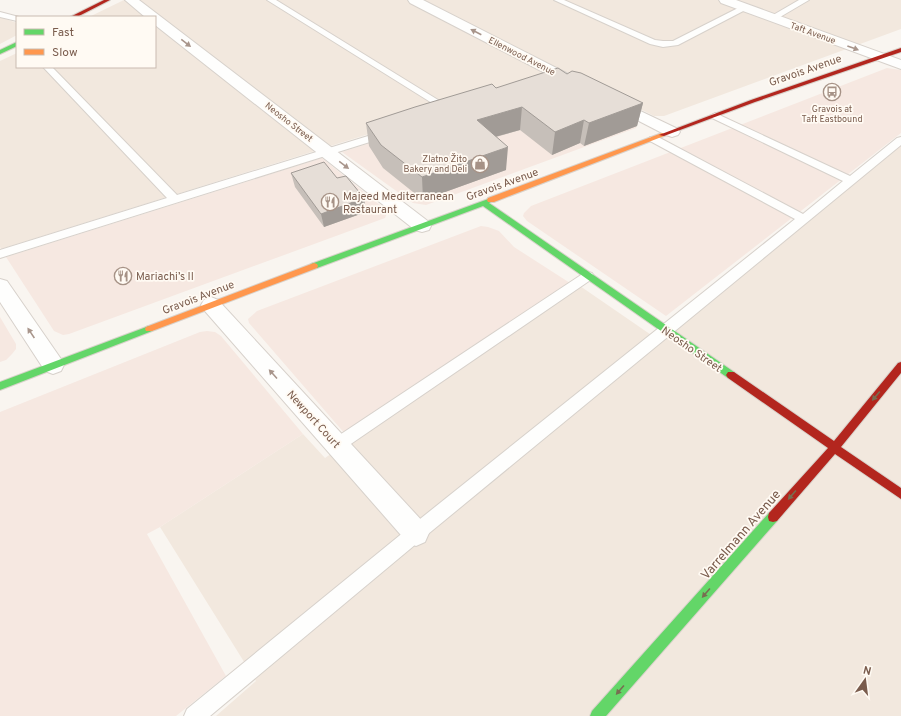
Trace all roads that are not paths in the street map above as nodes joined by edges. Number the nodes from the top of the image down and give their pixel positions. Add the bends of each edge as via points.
1 (108, 0) edge
2 (131, 0) edge
3 (271, 0) edge
4 (414, 0) edge
5 (558, 0) edge
6 (725, 0) edge
7 (805, 0) edge
8 (745, 8) junction
9 (0, 14) edge
10 (75, 16) edge
11 (151, 16) edge
12 (772, 18) junction
13 (16, 19) edge
14 (156, 20) edge
15 (16, 44) edge
16 (901, 50) edge
17 (0, 52) edge
18 (880, 57) junction
19 (901, 65) edge
20 (48, 68) edge
21 (590, 90) edge
22 (603, 97) edge
23 (715, 116) junction
24 (440, 118) edge
25 (396, 131) edge
26 (672, 132) junction
27 (654, 139) junction
28 (901, 140) edge
29 (326, 151) junction
30 (851, 180) junction
31 (175, 200) junction
32 (484, 203) junction
33 (804, 219) junction
34 (422, 226) junction
35 (0, 254) edge
36 (588, 276) junction
37 (0, 286) edge
38 (211, 305) junction
39 (666, 331) junction
40 (53, 365) junction
41 (901, 366) edge
42 (0, 386) edge
43 (337, 445) junction
44 (834, 448) junction
45 (901, 494) edge
46 (416, 533) junction
47 (194, 716) edge
48 (597, 716) edge

1 - 10 main road
2 - 11 street, Neosho Street
3 - 24 lane via 458,112
21 -> 4 street, Ellenwood Avenue via 557,79
5 - 8 lane via 653,42 663,44 675,43
6 - 8 street, Taft Avenue
7 - 12 lane
8 - 12 street, Taft Avenue
9 - 13 lane
12 -> 18 street, Taft Avenue
14 -> 29 street, Neosho Street
15 - 17 main road
16 - 18 main road, Gravois Avenue
18 - 19 street, Taft Avenue
18 - 23 main road, Gravois Avenue
20 - 31 lane
22 - 26 street
23 - 26 main road, Gravois Avenue
23 - 30 lane
25 - 29 lane
26 - 27 main road, Gravois Avenue
27 - 32 main road, Gravois Avenue
27 - 33 lane
28 - 30 lane
29 - 31 lane
29 -> 34 street, Neosho Street
30 - 33 lane
31 - 35 lane
32 - 34 main road, Gravois Avenue
32 - 36 main road, Neosho Street
33 - 39 lane
34 - 38 main road, Gravois Avenue
36 - 39 main road, Neosho Street
36 - 43 lane
40 -> 37 street
38 - 40 main road, Gravois Avenue
43 -> 38 street, Newport Court
39 - 44 main road, Neosho Street
39 - 46 lane
40 - 42 main road, Gravois Avenue
41 -> 44 main road, Varrelmann Avenue
43 - 46 street, Newport Court
44 - 45 main road, Neosho Street
44 -> 48 main road, Varrelmann Avenue
46 - 47 lane

